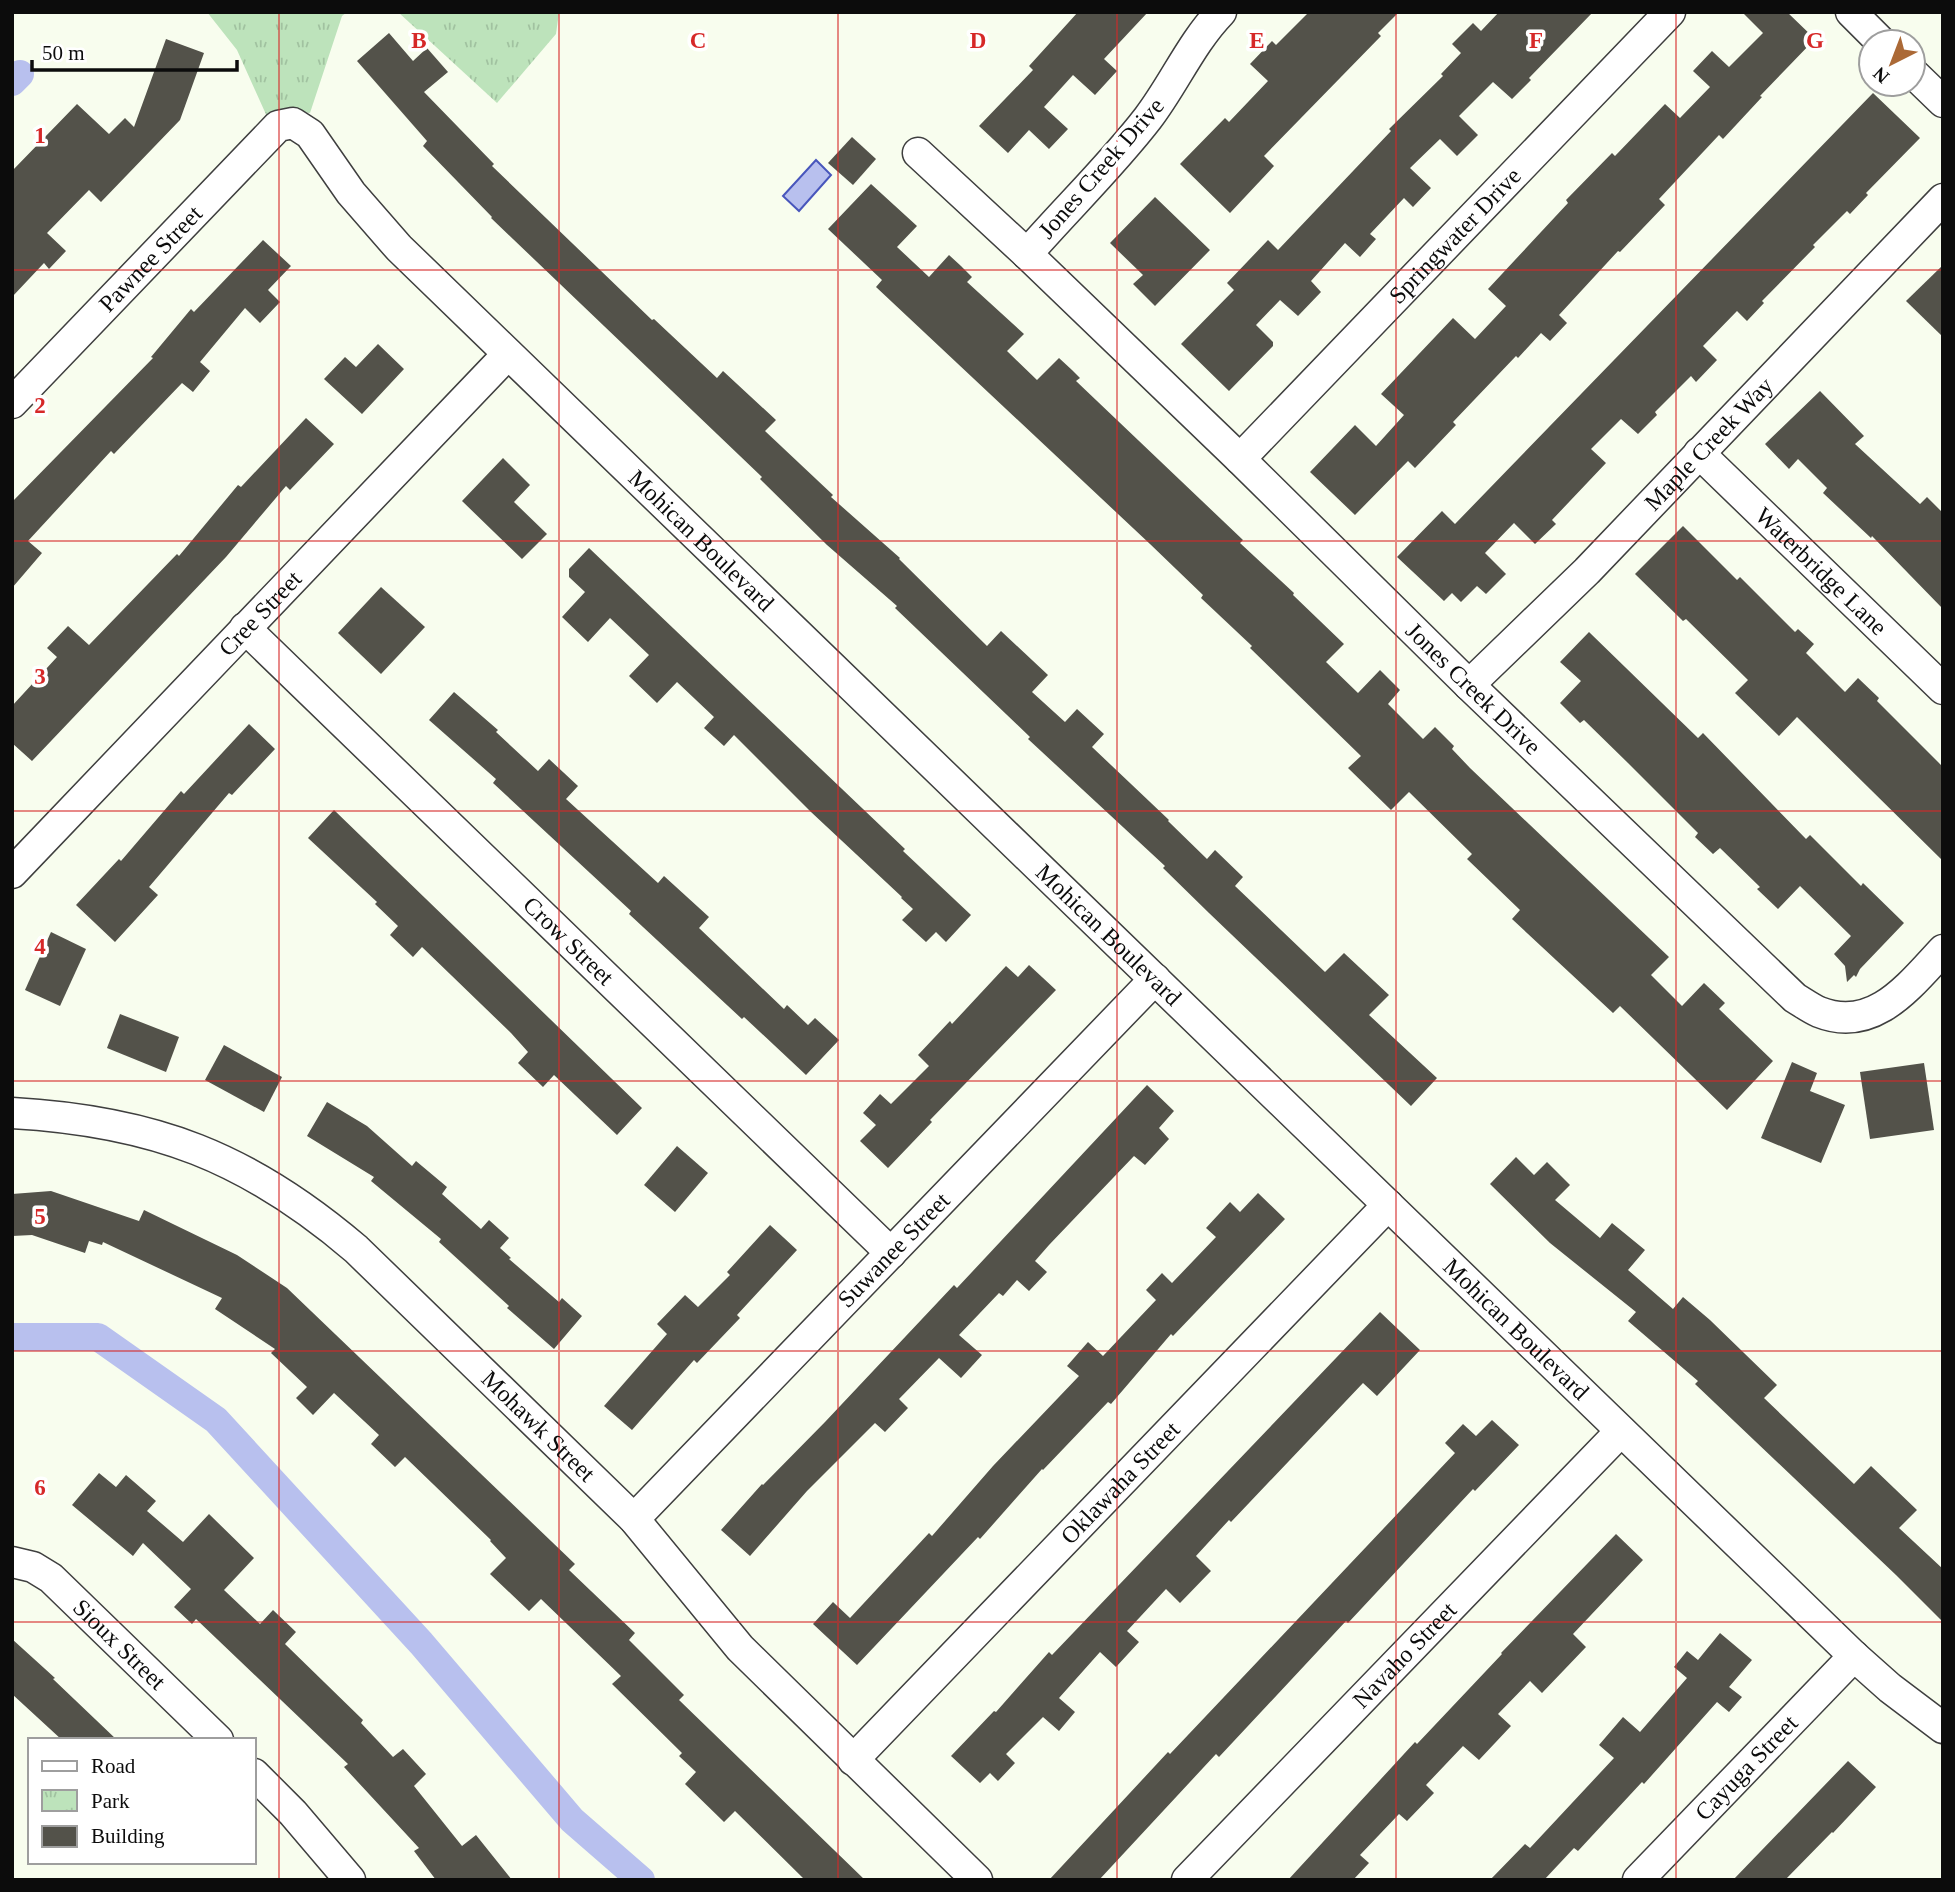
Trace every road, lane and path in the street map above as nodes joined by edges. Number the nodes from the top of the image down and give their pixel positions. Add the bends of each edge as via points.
1 (1221, 12) edge
2 (1670, 12) edge
3 (1851, 12) edge
4 (1867, 28) edge
5 (1927, 87) edge
6 (1943, 102) edge
7 (293, 123) joint
8 (918, 153) dead end
9 (1943, 199) edge
10 (1027, 254) junction
11 (508, 354) junction
12 (12, 403) edge
13 (1699, 453) junction
14 (1240, 459) junction
15 (245, 628) junction
16 (1469, 685) junction
17 (1943, 689) edge
18 (12, 873) edge
19 (1943, 950) edge
20 (1155, 979) junction
21 (12, 1113) edge
22 (1388, 1205) junction
23 (891, 1253) junction
24 (1621, 1431) junction
25 (634, 1519) junction
26 (12, 1562) edge
27 (1854, 1656) junction
28 (1943, 1728) edge
29 (216, 1738) edge
30 (853, 1760) junction
31 (256, 1776) edge
32 (350, 1880) edge
33 (977, 1880) edge
34 (1187, 1880) edge
35 (1638, 1880) edge

1 - 10 street, Jones Creek Drive via 1141,127
2 - 14 street, Springwater Drive
3 - 4 street
5 - 6 street
7 - 11 street, Mohican Boulevard via 310,134 351,193 399,248
7 - 12 street, Pawnee Street via 278,126
8 - 10 street, Jones Creek Drive
9 - 13 street, Maple Creek Way
10 - 14 street, Jones Creek Drive
11 - 15 street, Cree Street
11 - 20 street, Mohican Boulevard
13 - 16 street, Maple Creek Way via 1587,571
13 - 17 street, Waterbridge Lane
14 - 16 street, Jones Creek Drive
15 - 18 street, Cree Street
15 - 23 street, Crow Street
16 - 19 street, Jones Creek Drive via 1767,972 1795,998 1819,1012 1844,1017 1871,1013 1896,999
20 - 22 street, Mohican Boulevard
20 - 23 street, Suwanee Street
21 - 25 street, Mohawk Street via 67,1116 131,1128 212,1156 288,1196 356,1249
22 - 24 street, Mohican Boulevard
22 - 30 street, Oklawaha Street
23 - 25 street, Suwanee Street
24 - 27 street, Mohican Boulevard
24 - 34 street, Navaho Street
25 - 30 street, Mohawk Street via 740,1648
26 - 29 street, Sioux Street via 51,1578
27 - 28 street, Mohican Boulevard
27 - 35 street, Cayuga Street
30 - 33 street, Mohawk Street
31 - 32 street

